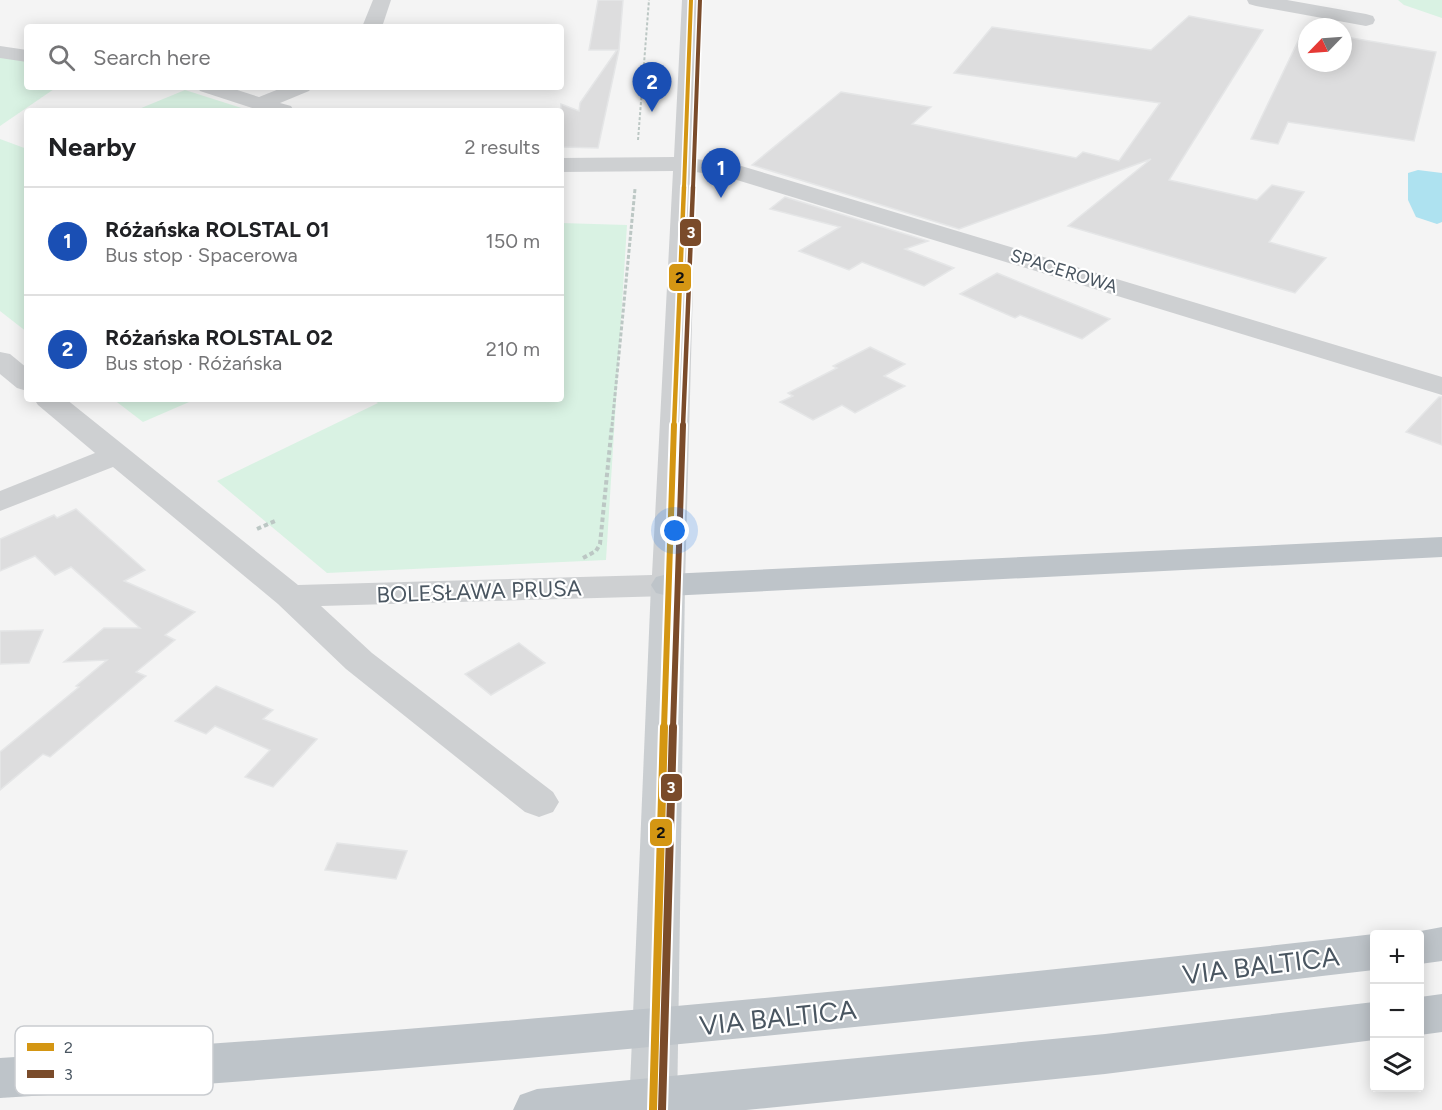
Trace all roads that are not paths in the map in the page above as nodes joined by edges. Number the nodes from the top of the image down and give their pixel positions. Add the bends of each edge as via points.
1 (382, 0) edge
2 (691, 0) edge
3 (1256, 0) edge
4 (1366, 20) dead end
5 (373, 24) edge
6 (0, 52) edge
7 (24, 56) edge
8 (216, 90) edge
9 (295, 90) edge
10 (260, 104) junction
11 (273, 108) edge
12 (685, 164) junction
13 (564, 165) edge
14 (0, 360) edge
15 (24, 380) edge
16 (1442, 386) edge
17 (52, 402) edge
18 (117, 455) junction
19 (0, 502) edge
20 (1442, 547) edge
21 (668, 585) junction
22 (290, 596) junction
23 (539, 801) dead end
24 (1442, 944) edge
25 (1424, 946) edge
26 (1370, 952) edge
27 (1442, 1013) edge
28 (1424, 1015) edge
29 (1370, 1022) edge
30 (213, 1062) edge
31 (15, 1077) edge
32 (0, 1078) edge
33 (537, 1110) edge
34 (653, 1110) edge

1 - 5 street
2 - 12 street
3 - 4 street
6 - 7 street
8 - 10 street
9 - 10 street
10 - 11 street
12 - 13 street, SPACEROWA
12 - 16 street, SPACEROWA via 730,170
12 - 21 street
14 - 15 street
17 - 18 street
18 - 19 street
18 - 22 street
20 - 21 highway
21 - 22 street, BOLESŁAWA PRUSA
21 - 34 main road
22 - 23 street via 359,661
24 - 25 highway
26 - 30 highway, VIA BALTICA via 1078,988 699,1026
27 - 28 highway
29 - 33 highway via 1105,1054
31 - 32 highway, VIA BALTICA

